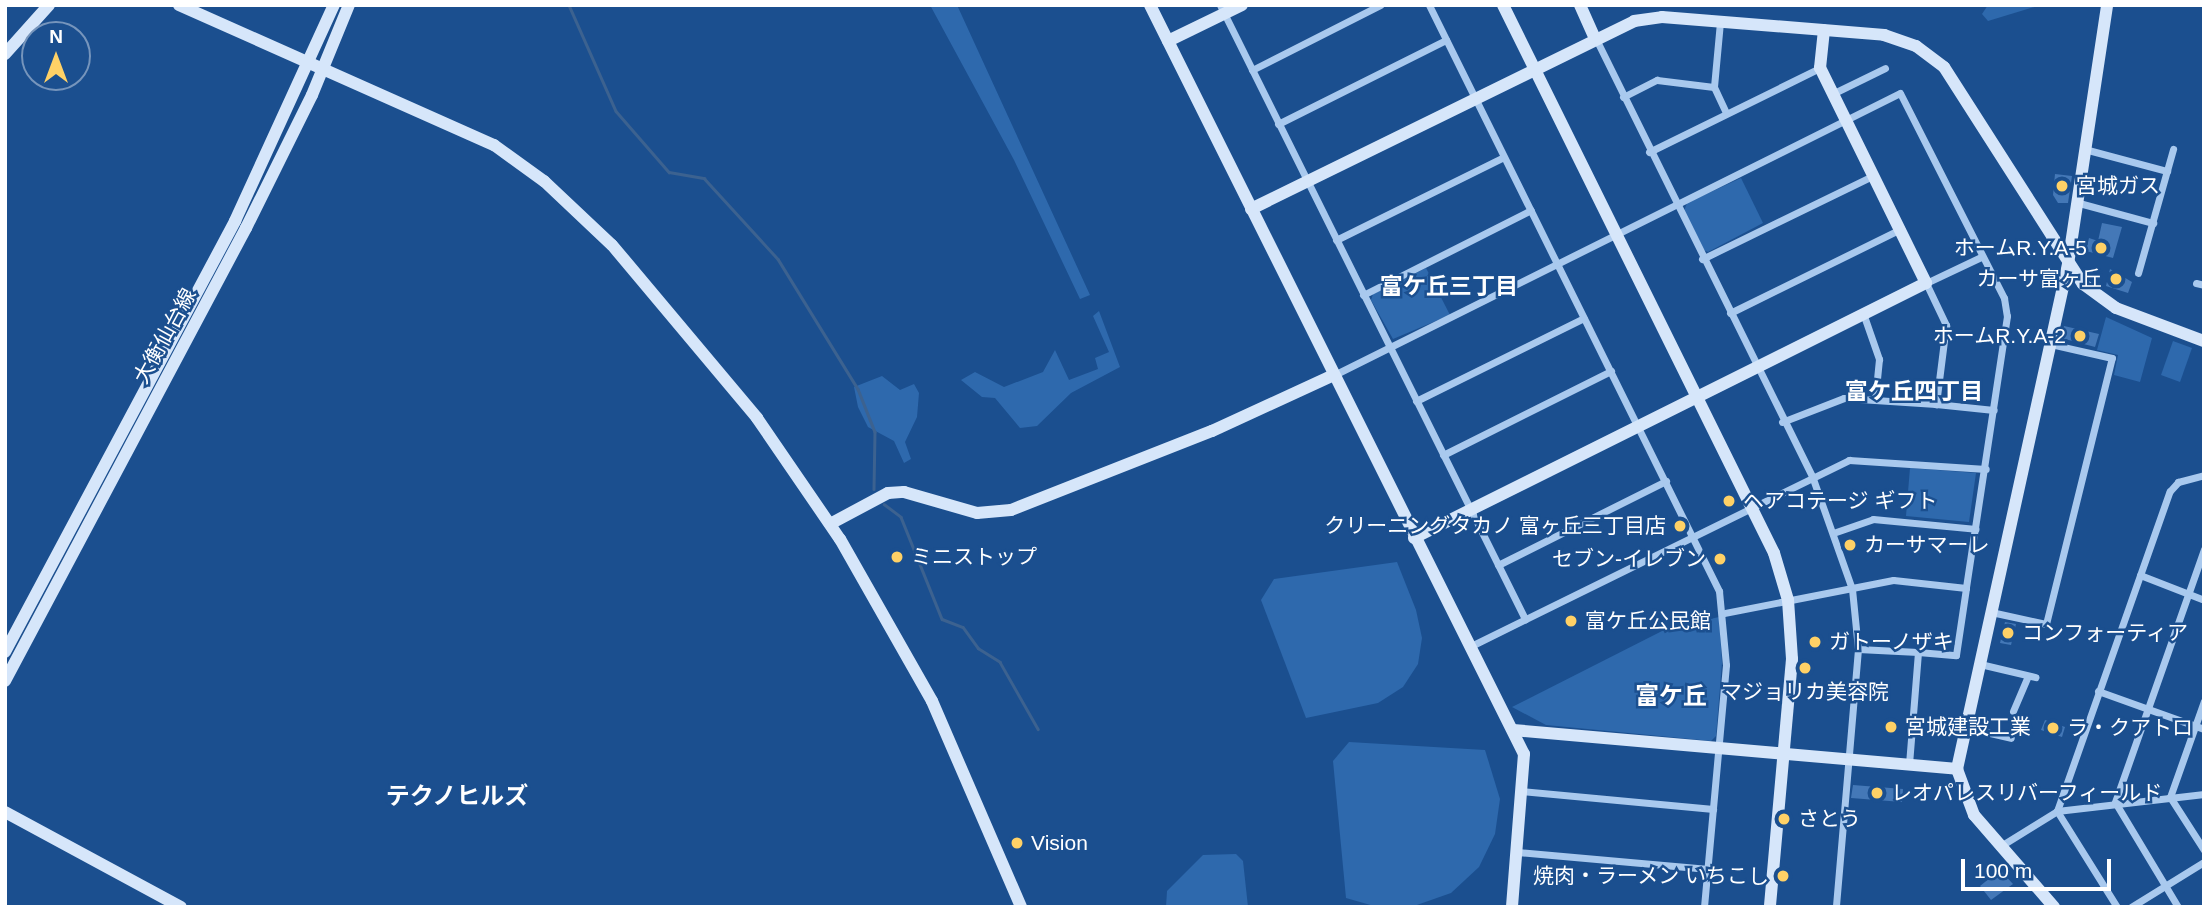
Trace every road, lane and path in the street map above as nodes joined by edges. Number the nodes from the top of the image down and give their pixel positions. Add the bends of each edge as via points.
1 (49, 5) edge
2 (179, 5) edge
3 (334, 5) edge
4 (349, 5) edge
5 (1150, 5) edge
6 (1242, 5) edge
7 (1380, 5) edge
8 (1429, 5) edge
9 (1503, 5) edge
10 (1580, 5) edge
11 (2107, 5) edge
12 (1222, 10) edge
13 (1720, 22) junction
14 (1824, 30) junction
15 (1595, 39) junction
16 (1446, 40) junction
17 (1168, 41) junction
18 (5, 54) edge
19 (310, 65) junction
20 (1820, 68) junction
21 (1885, 68) dead end
22 (1252, 69) junction
23 (1534, 69) junction
24 (323, 70) junction
25 (1714, 87) junction
26 (1832, 94) junction
27 (1623, 97) junction
28 (1476, 99) junction
29 (1726, 113) junction
30 (1846, 121) junction
31 (1278, 124) junction
32 (2173, 149) dead end
33 (2088, 150) junction
34 (1649, 152) junction
35 (1504, 157) junction
36 (2167, 171) junction
37 (1874, 175) junction
38 (1307, 182) junction
39 (2079, 203) junction
40 (1676, 205) junction
41 (1251, 209) junction
42 (1531, 210) junction
43 (2153, 223) junction
44 (1901, 229) junction
45 (1616, 235) junction
46 (1336, 240) junction
47 (1982, 257) junction
48 (1702, 259) junction
49 (1558, 263) junction
50 (2068, 264) junction
51 (2138, 273) dead end
52 (1926, 283) junction
53 (1363, 295) junction
54 (1730, 313) junction
55 (1864, 316) junction
56 (1584, 317) junction
57 (2204, 341) edge
58 (2050, 344) junction
59 (1390, 349) junction
60 (1756, 368) junction
61 (1611, 371) junction
62 (1334, 375) junction
63 (1699, 397) junction
64 (1875, 399) junction
65 (1416, 401) junction
66 (1936, 404) junction
67 (1994, 410) junction
68 (1782, 422) junction
69 (1640, 428) junction
70 (1443, 455) junction
71 (1986, 470) junction
72 (2204, 475) edge
73 (1812, 477) junction
74 (1666, 481) junction
75 (1753, 506) junction
76 (1470, 511) junction
77 (830, 524) junction
78 (1976, 529) junction
79 (1836, 531) junction
80 (1694, 535) junction
81 (1414, 538) junction
82 (2204, 549) edge
83 (1499, 565) junction
84 (2140, 575) junction
85 (1966, 588) junction
86 (1852, 589) junction
87 (2188, 595) junction
88 (1788, 600) junction
89 (2204, 600) edge
90 (1990, 612) junction
91 (1724, 613) junction
92 (1525, 619) junction
93 (1469, 647) junction
94 (1857, 649) junction
95 (5, 652) edge
96 (1919, 652) junction
97 (1979, 663) junction
98 (5, 681) edge
99 (2098, 691) junction
100 (2204, 701) edge
101 (2148, 709) junction
102 (2013, 711) dead end
103 (2195, 726) junction
104 (1964, 727) junction
105 (2204, 729) edge
106 (1513, 730) junction
107 (2011, 738) dead end
108 (1719, 748) junction
109 (1783, 753) junction
110 (1849, 759) junction
111 (1909, 764) junction
112 (1958, 769) junction
113 (1522, 791) junction
114 (2204, 794) edge
115 (2170, 797) junction
116 (2115, 802) junction
117 (1713, 809) junction
118 (2057, 811) junction
119 (5, 812) edge
120 (1999, 847) junction
121 (2204, 850) edge
122 (1517, 852) junction
123 (2204, 862) edge
124 (1708, 869) junction
125 (2165, 886) junction
126 (181, 907) edge
127 (1021, 907) edge
128 (1512, 907) edge
129 (1704, 907) edge
130 (1770, 907) edge
131 (1836, 907) edge
132 (2054, 907) edge
133 (2117, 907) edge
134 (2131, 907) edge
135 (2178, 907) edge

1 - 18 street
2 - 19 street
3 - 19 street, 大衡仙台線
4 - 24 street, 大衡仙台線
5 - 17 street
6 - 12 street
7 - 22 street
8 - 16 street
9 - 23 street
10 - 15 street
11 - 33 street
12 - 17 street
12 - 22 street
13 - 14 street
13 - 15 street via 1644,19
13 - 25 street
14 - 20 street
14 - 50 street via 1897,38 1936,59 1967,99
15 - 23 street
15 - 27 street
16 - 28 street
16 - 31 street
17 - 41 street
19 - 24 street
19 - 95 street, 大衡仙台線 via 235,221
20 - 26 street
20 - 29 street
21 - 26 street
22 - 31 street
23 - 28 street
23 - 45 street
24 - 77 street via 494,145 574,206 686,328
24 - 98 street, 大衡仙台線 via 246,229
25 - 27 street via 1657,80
25 - 29 street
26 - 30 street
27 - 34 street
28 - 35 street
28 - 38 street
29 - 34 street
30 - 37 street
30 - 40 street
30 - 47 street via 1900,93
31 - 38 street
32 - 36 street
33 - 36 street
33 - 39 street
34 - 40 street
35 - 42 street
35 - 46 street
36 - 43 street
37 - 44 street
37 - 48 street
38 - 41 street
38 - 46 street
39 - 43 street
39 - 50 street
40 - 45 street
40 - 48 street
41 - 62 street
42 - 49 street
42 - 53 street
43 - 51 street
44 - 52 street
44 - 54 street
45 - 49 street
45 - 63 street
46 - 53 street
47 - 52 street
47 - 67 street via 2004,298 2007,316
48 - 54 street
49 - 56 street
49 - 59 street
50 - 57 street via 2083,284 2116,307
50 - 58 street
52 - 55 street
52 - 66 street via 1946,325
53 - 59 street
54 - 60 street
55 - 60 street
55 - 64 street via 1879,359
56 - 61 street
56 - 65 street
58 - 90 street
58 - 90 street via 2112,358 2046,624
59 - 62 street
59 - 65 street
60 - 63 street
60 - 68 street
61 - 69 street
61 - 70 street
62 - 77 street via 1212,431 1011,510 977,513 904,492 888,494
62 - 81 street
63 - 69 street
63 - 75 street
64 - 66 street
64 - 68 street via 1844,398
65 - 70 street
66 - 67 street
67 - 71 street
68 - 73 street
69 - 74 street
69 - 76 street
70 - 76 street
71 - 73 street via 1866,459 1849,460
71 - 78 street
72 - 84 street via 2178,482 2170,491
73 - 75 street
73 - 79 street
74 - 80 street
74 - 83 street
75 - 80 street
75 - 88 street
76 - 81 street
76 - 83 street
77 - 127 street via 932,701
78 - 79 street via 1873,519
78 - 85 street
79 - 86 street
80 - 91 street
80 - 92 street
81 - 93 street
82 - 87 street
83 - 92 street
84 - 87 street
84 - 99 street
85 - 86 street via 1893,580
85 - 96 street via 1956,655
86 - 88 street
86 - 94 street
87 - 89 street
87 - 101 street
88 - 91 street
88 - 109 street via 1792,659
90 - 97 street
91 - 108 street
92 - 93 street
93 - 106 street
94 - 96 street
94 - 110 street
96 - 111 street
97 - 102 street via 2031,676
97 - 104 street
99 - 101 street
99 - 118 street
100 - 103 street
101 - 103 street
101 - 116 street
103 - 105 street
103 - 115 street
104 - 107 street
104 - 112 street
106 - 108 street
106 - 113 street via 1524,754
108 - 109 street
108 - 117 street
109 - 110 street
109 - 130 street
110 - 111 street
110 - 131 street
111 - 112 street
112 - 120 street via 1974,816
113 - 117 street
113 - 122 street
114 - 115 street
115 - 116 street
115 - 121 street
116 - 118 street
116 - 125 street
117 - 124 street
118 - 120 street
118 - 133 street
119 - 126 street
120 - 132 street
122 - 124 street
122 - 128 street
123 - 125 street
124 - 129 street
125 - 134 street
125 - 135 street

